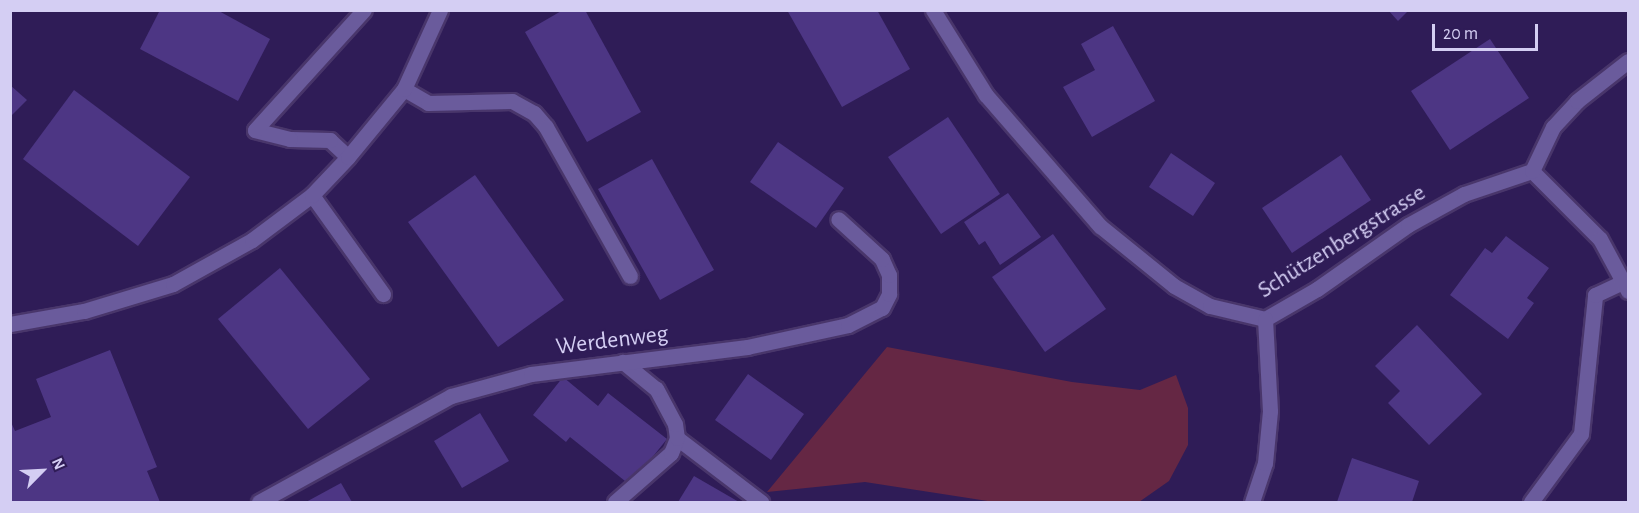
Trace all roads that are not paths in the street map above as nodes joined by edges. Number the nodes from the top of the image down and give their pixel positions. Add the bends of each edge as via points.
1 (364, 10) edge
2 (440, 10) edge
3 (933, 10) edge
4 (1629, 61) edge
5 (404, 89) junction
6 (348, 157) junction
7 (1532, 171) junction
8 (312, 195) junction
9 (838, 219) dead end
10 (630, 276) dead end
11 (1627, 286) edge
12 (383, 294) dead end
13 (1265, 319) junction
14 (10, 324) edge
15 (623, 362) junction
16 (677, 438) junction
17 (260, 502) edge
18 (615, 502) edge
19 (761, 502) edge
20 (1252, 502) edge
21 (1531, 502) edge

1 - 6 street via 255,130 290,139 330,140
2 - 5 street
3 - 13 street, Schützenbergstrasse via 986,95 1100,226 1174,286 1210,306
4 - 7 street via 1577,101 1553,127
5 - 6 street
5 - 10 street via 428,103 512,101 534,113 546,127
6 - 8 street
7 - 11 street via 1600,239
7 - 13 street, Schützenbergstrasse via 1445,204
8 - 12 street
8 - 14 street via 252,240 173,285 84,312
9 - 15 street, Werdenweg via 882,259 889,275 889,294 882,308 848,325 747,347
11 - 21 street via 1595,295 1581,434
13 - 20 street via 1270,411 1265,463
15 - 16 street via 656,389 675,424
15 - 17 street, Werdenweg via 531,374 451,396
16 - 18 street via 671,453
16 - 19 street

